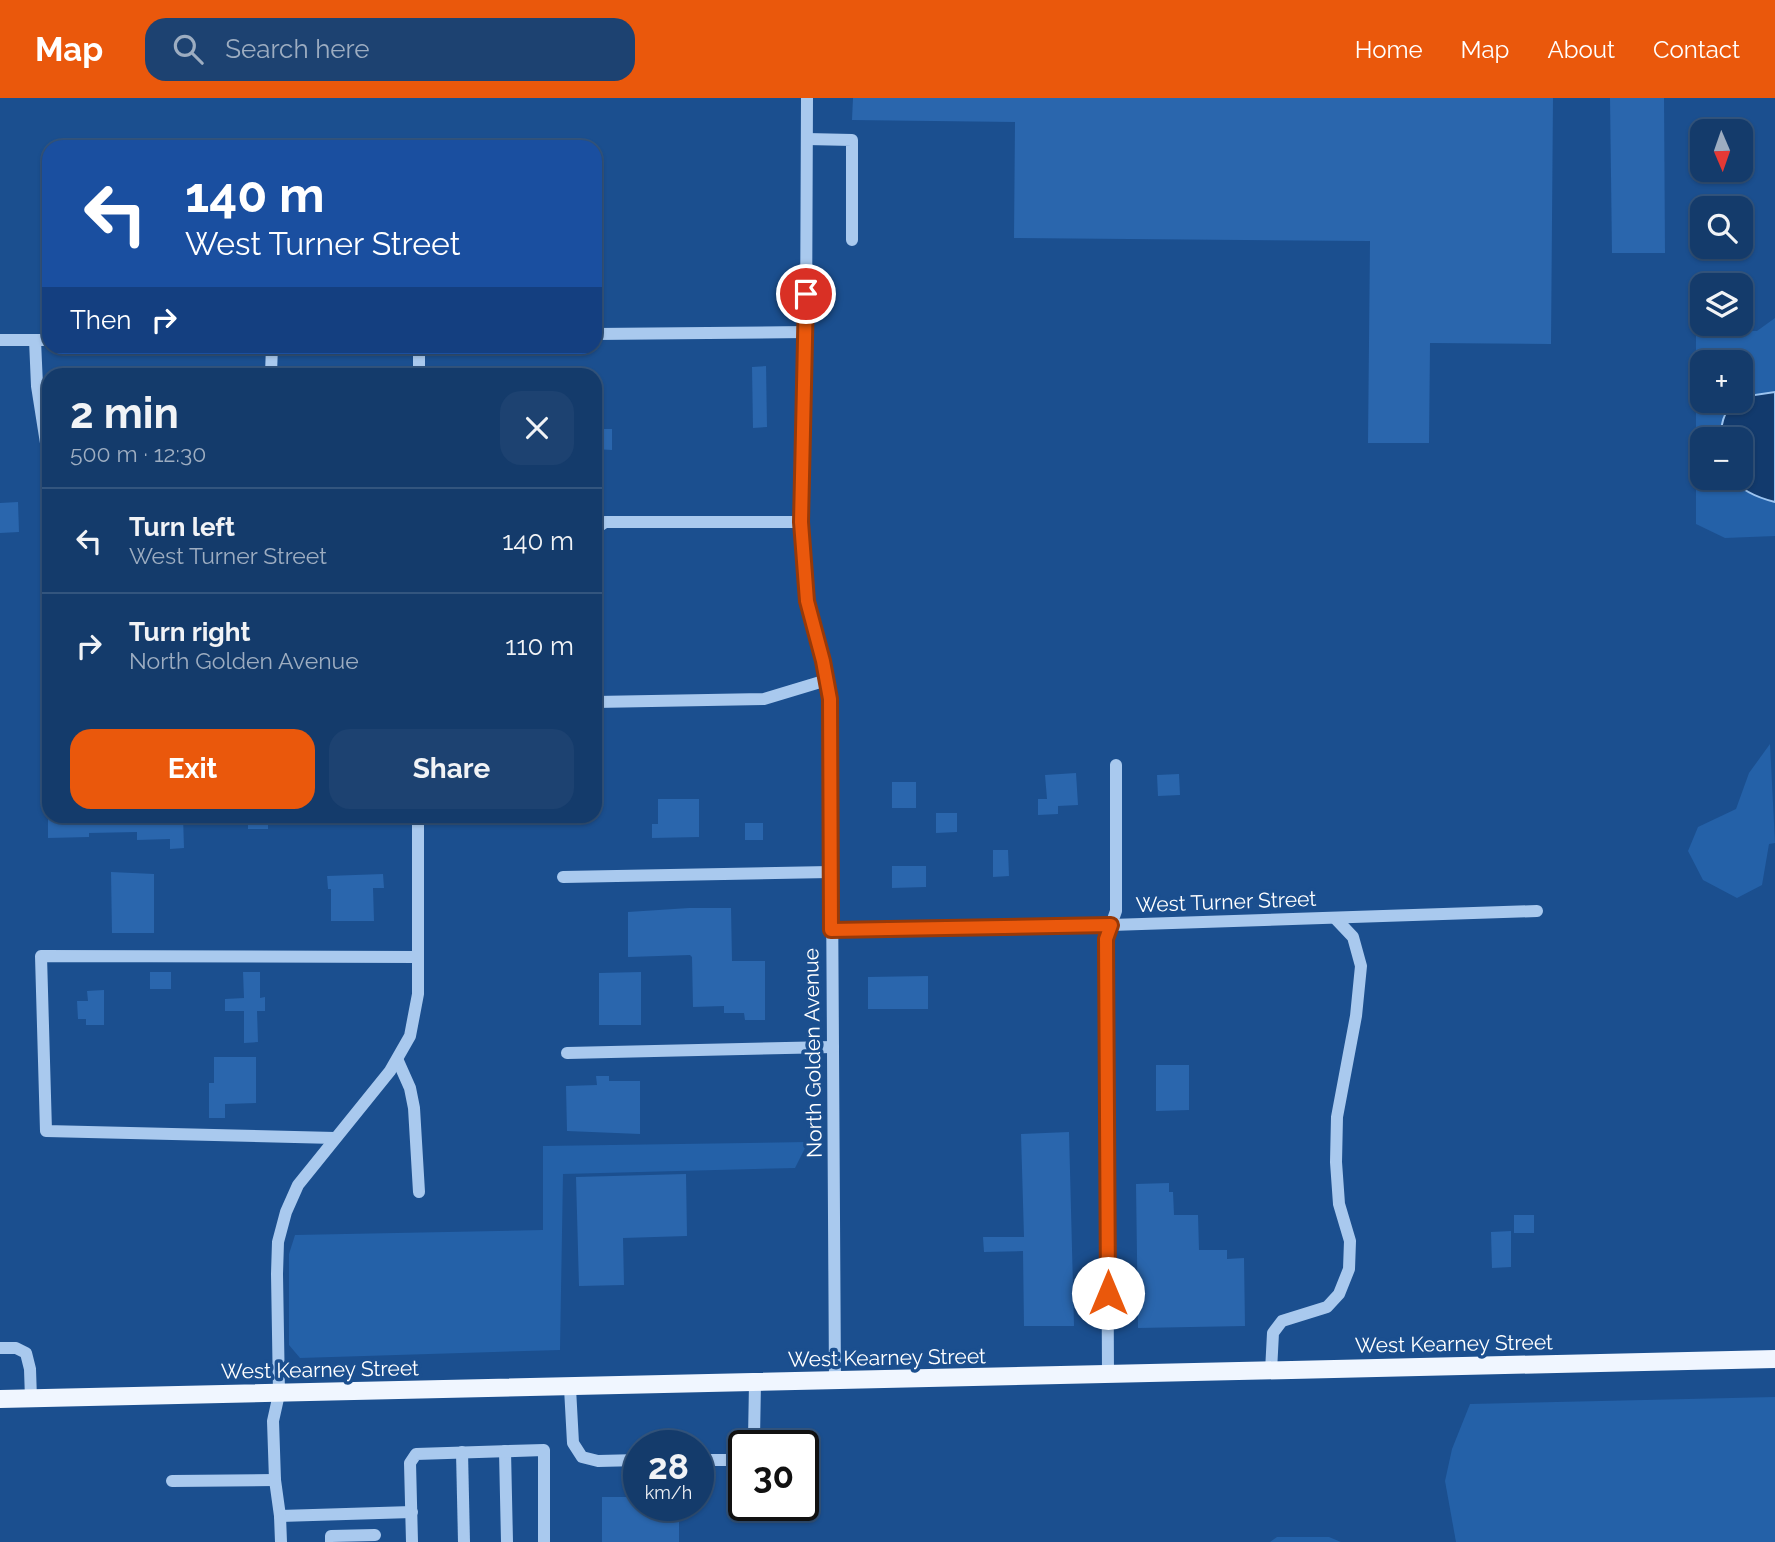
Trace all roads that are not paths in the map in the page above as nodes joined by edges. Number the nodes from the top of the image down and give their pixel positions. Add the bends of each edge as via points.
1 (807, 98) edge
2 (807, 139) junction
3 (852, 240) dead end
4 (806, 332) junction
5 (602, 334) edge
6 (0, 340) edge
7 (35, 340) junction
8 (42, 340) edge
9 (42, 417) edge
10 (801, 522) junction
11 (602, 524) edge
12 (827, 680) junction
13 (602, 702) edge
14 (1116, 765) dead end
15 (418, 823) edge
16 (830, 872) junction
17 (562, 877) dead end
18 (1537, 911) dead end
19 (1335, 918) junction
20 (1111, 925) junction
21 (831, 930) junction
22 (418, 957) junction
23 (833, 1047) junction
24 (567, 1054) dead end
25 (398, 1060) junction
26 (335, 1138) junction
27 (419, 1192) dead end
28 (0, 1348) edge
29 (1775, 1359) edge
30 (1271, 1371) junction
31 (1108, 1375) junction
32 (835, 1382) junction
33 (755, 1383) junction
34 (570, 1388) junction
35 (279, 1394) junction
36 (0, 1399) edge
37 (30, 1399) junction
38 (755, 1430) edge
39 (505, 1451) junction
40 (462, 1452) junction
41 (623, 1460) edge
42 (275, 1480) junction
43 (172, 1481) dead end
44 (412, 1512) junction
45 (374, 1513) junction
46 (280, 1516) junction
47 (375, 1539) edge
48 (281, 1542) edge
49 (331, 1542) edge
50 (412, 1542) edge
51 (464, 1542) edge
52 (507, 1542) edge
53 (544, 1542) edge

1 - 2 street, North Golden Avenue
2 - 3 street via 852,140
2 - 4 street, North Golden Avenue
4 - 5 street
4 - 10 street, North Golden Avenue
6 - 7 street
7 - 8 street
7 - 9 street
10 - 11 street
10 - 12 street, North Golden Avenue via 807,601
12 - 13 street via 764,699
12 - 16 street, North Golden Avenue
14 - 20 street via 1116,911
15 - 22 street
16 - 17 street
16 - 21 street, North Golden Avenue
18 - 19 street, West Turner Street
19 - 20 street, West Turner Street
19 - 30 street via 1353,937 1362,966 1337,1118 1338,1194 1350,1241 1349,1269 1339,1294 1326,1307 1282,1321 1273,1333
20 - 21 street, West Turner Street
20 - 31 street via 1106,939
21 - 23 street, North Golden Avenue
22 - 25 street via 414,1022
22 - 26 street via 41,956 46,1131
23 - 24 street
23 - 32 street, North Golden Avenue
25 - 26 street
25 - 27 street via 414,1108
26 - 35 street via 298,1185 282,1227 277,1266
28 - 37 street via 26,1353
29 - 30 main road, West Kearney Street
30 - 31 main road, West Kearney Street
31 - 32 main road, West Kearney Street
32 - 33 main road, West Kearney Street
33 - 34 main road, West Kearney Street
33 - 38 street
34 - 35 main road, West Kearney Street
34 - 41 street via 573,1443 582,1457
35 - 37 main road, West Kearney Street
35 - 42 street via 273,1421
36 - 37 main road, West Kearney Street
39 - 40 street
39 - 52 street
39 - 53 street via 544,1450
40 - 44 street via 416,1454 410,1463
40 - 51 street
42 - 43 street
42 - 46 street
44 - 45 street
44 - 50 street
45 - 46 street
45 - 47 street
46 - 48 street
47 - 49 street via 331,1536

